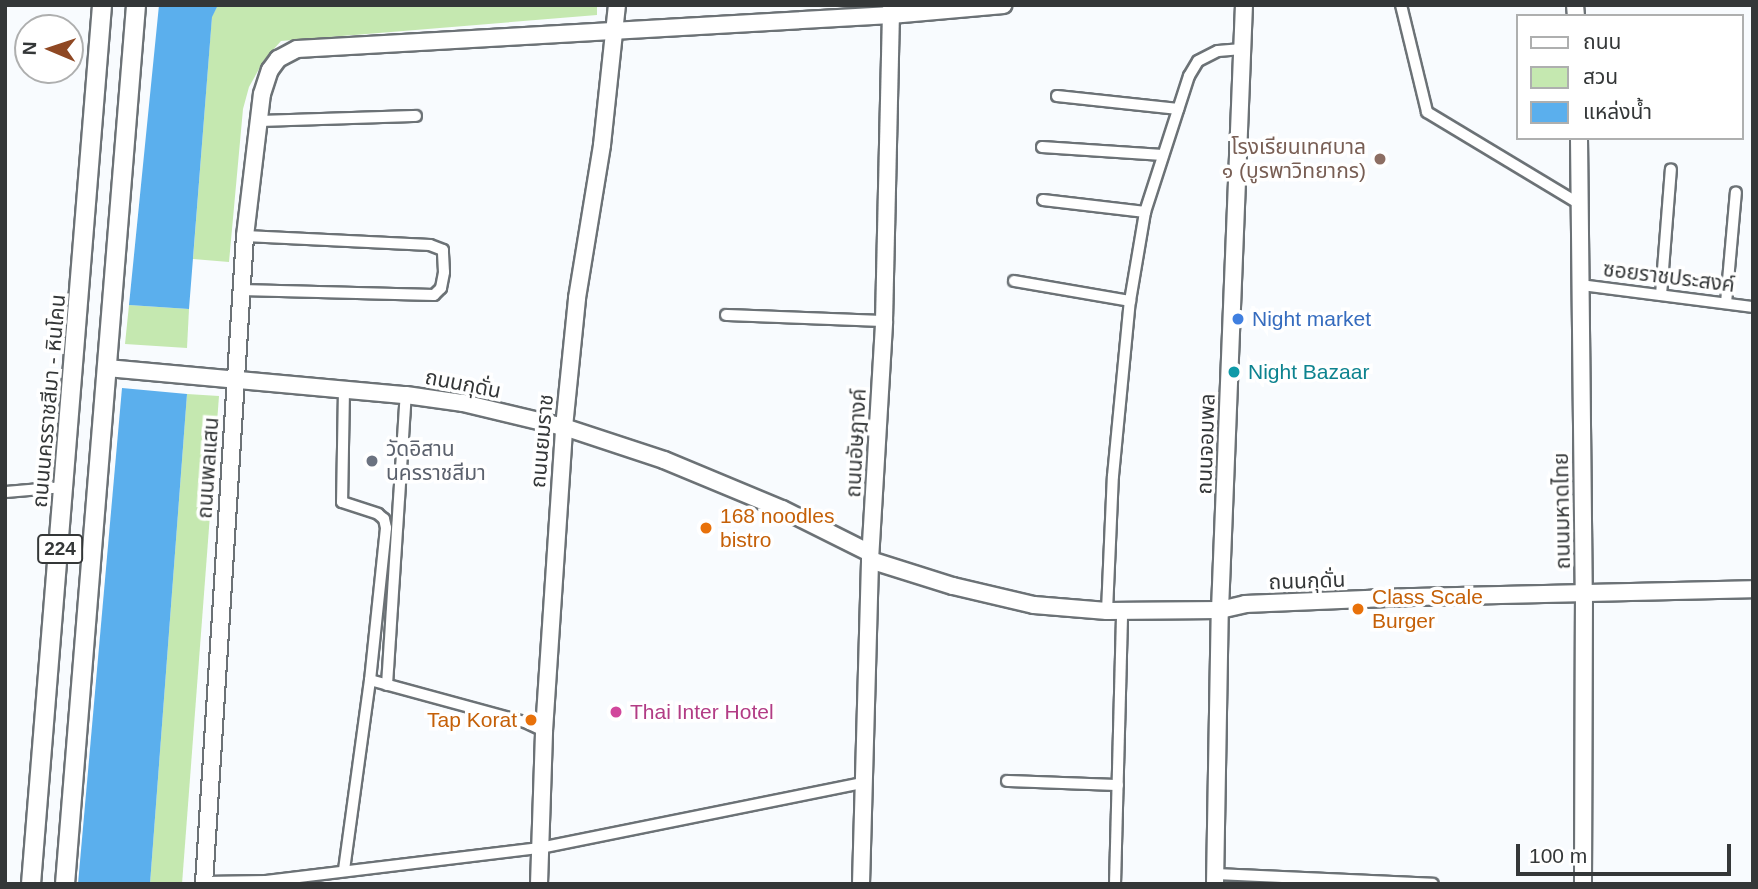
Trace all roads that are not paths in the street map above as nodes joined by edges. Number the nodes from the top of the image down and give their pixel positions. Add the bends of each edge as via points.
1 (102, 5) edge
2 (136, 5) edge
3 (617, 5) edge
4 (1004, 5) edge
5 (1244, 5) edge
6 (1401, 5) edge
7 (891, 10) edge
8 (615, 32) junction
9 (1242, 49) junction
10 (1057, 96) dead end
11 (1178, 109) junction
12 (416, 116) dead end
13 (257, 121) junction
14 (1579, 140) edge
15 (1042, 147) dead end
16 (1163, 155) junction
17 (1671, 169) dead end
18 (1736, 192) dead end
19 (1042, 200) dead end
20 (1581, 205) junction
21 (1145, 212) junction
22 (245, 236) junction
23 (1014, 281) dead end
24 (1581, 285) junction
25 (240, 290) junction
26 (1661, 295) junction
27 (1130, 301) junction
28 (1726, 303) junction
29 (1753, 307) edge
30 (726, 315) dead end
31 (884, 321) junction
32 (75, 366) junction
33 (107, 368) junction
34 (235, 379) junction
35 (344, 390) junction
36 (406, 395) junction
37 (564, 427) junction
38 (65, 487) junction
39 (5, 492) edge
40 (870, 556) junction
41 (1753, 589) edge
42 (1584, 592) junction
43 (1220, 610) junction
44 (1115, 611) junction
45 (370, 680) junction
46 (387, 685) junction
47 (544, 731) junction
48 (1007, 780) dead end
49 (862, 783) junction
50 (1118, 785) junction
51 (540, 848) junction
52 (344, 870) junction
53 (1215, 879) edge
54 (204, 883) edge
55 (31, 884) edge
56 (65, 884) edge
57 (539, 884) edge
58 (861, 884) edge
59 (1115, 884) edge
60 (1433, 884) edge
61 (1583, 884) edge

1 - 32 main road, ถนนนครราชสีมา - หินโคน / 224
2 - 33 main road, 224
3 - 8 street, ถนนยมราช
4 - 7 street
5 - 9 street, ถนนจอมพล
6 - 20 street via 1427,112
7 - 8 street
7 - 31 street, ถนนอัษฎางค์
8 - 13 street, ถนนพลแสน via 298,49 278,60 265,81
8 - 37 street, ถนนยมราช via 577,298
9 - 11 street via 1218,51 1198,61
9 - 43 street, ถนนจอมพล
10 - 11 street
11 - 16 street
12 - 13 street
13 - 22 street, ถนนพลแสน
14 - 20 street, ถนนมหาดไทย
15 - 16 street
16 - 21 street
17 - 26 street
18 - 28 street
19 - 21 street
20 - 24 street, ถนนมหาดไทย
21 - 27 street
22 - 25 street, ถนนพลแสน
22 - 25 street via 430,245 443,250 444,272 441,288 434,295
23 - 27 street
24 - 26 street, ซอยราชประสงค์
24 - 42 street, ถนนมหาดไทย
25 - 34 street, ถนนพลแสน
26 - 28 street, ซอยราชประสงค์
27 - 44 street via 1113,476
28 - 29 street, ซอยราชประสงค์
30 - 31 street
31 - 40 street, ถนนอัษฎางค์
32 - 33 main road
32 - 38 main road, ถนนนครราชสีมา - หินโคน / 224
33 - 34 street, ถนนกุดั่น
33 - 56 main road, 224
34 - 35 street, ถนนกุดั่น
34 - 54 street, ถนนพลแสน
35 - 36 street, ถนนกุดั่น
35 - 45 street via 341,497 345,505 379,513 386,525
36 - 37 street, ถนนกุดั่น
36 - 46 street
37 - 40 street, ถนนกุดั่น via 664,460 771,504
37 - 47 street, ถนนยมราช
38 - 39 street
38 - 55 main road, ถนนนครราชสีมา - หินโคน / 224
40 - 44 street, ถนนกุดั่น via 953,586 1034,605
40 - 49 street, ถนนอัษฎางค์
41 - 42 street, ถนนกุดั่น
42 - 43 street, ถนนกุดั่น via 1245,604
42 - 61 street, ถนนมหาดไทย
43 - 44 street, ถนนกุดั่น
43 - 53 street, ถนนจอมพล
44 - 50 street
45 - 46 street
45 - 52 street
46 - 47 street
47 - 51 street, ถนนยมราช
48 - 50 street
49 - 51 street
49 - 58 street, ถนนอัษฎางค์
50 - 59 street
51 - 52 street
51 - 57 street, ถนนยมราช
52 - 54 street via 266,881
53 - 60 street

